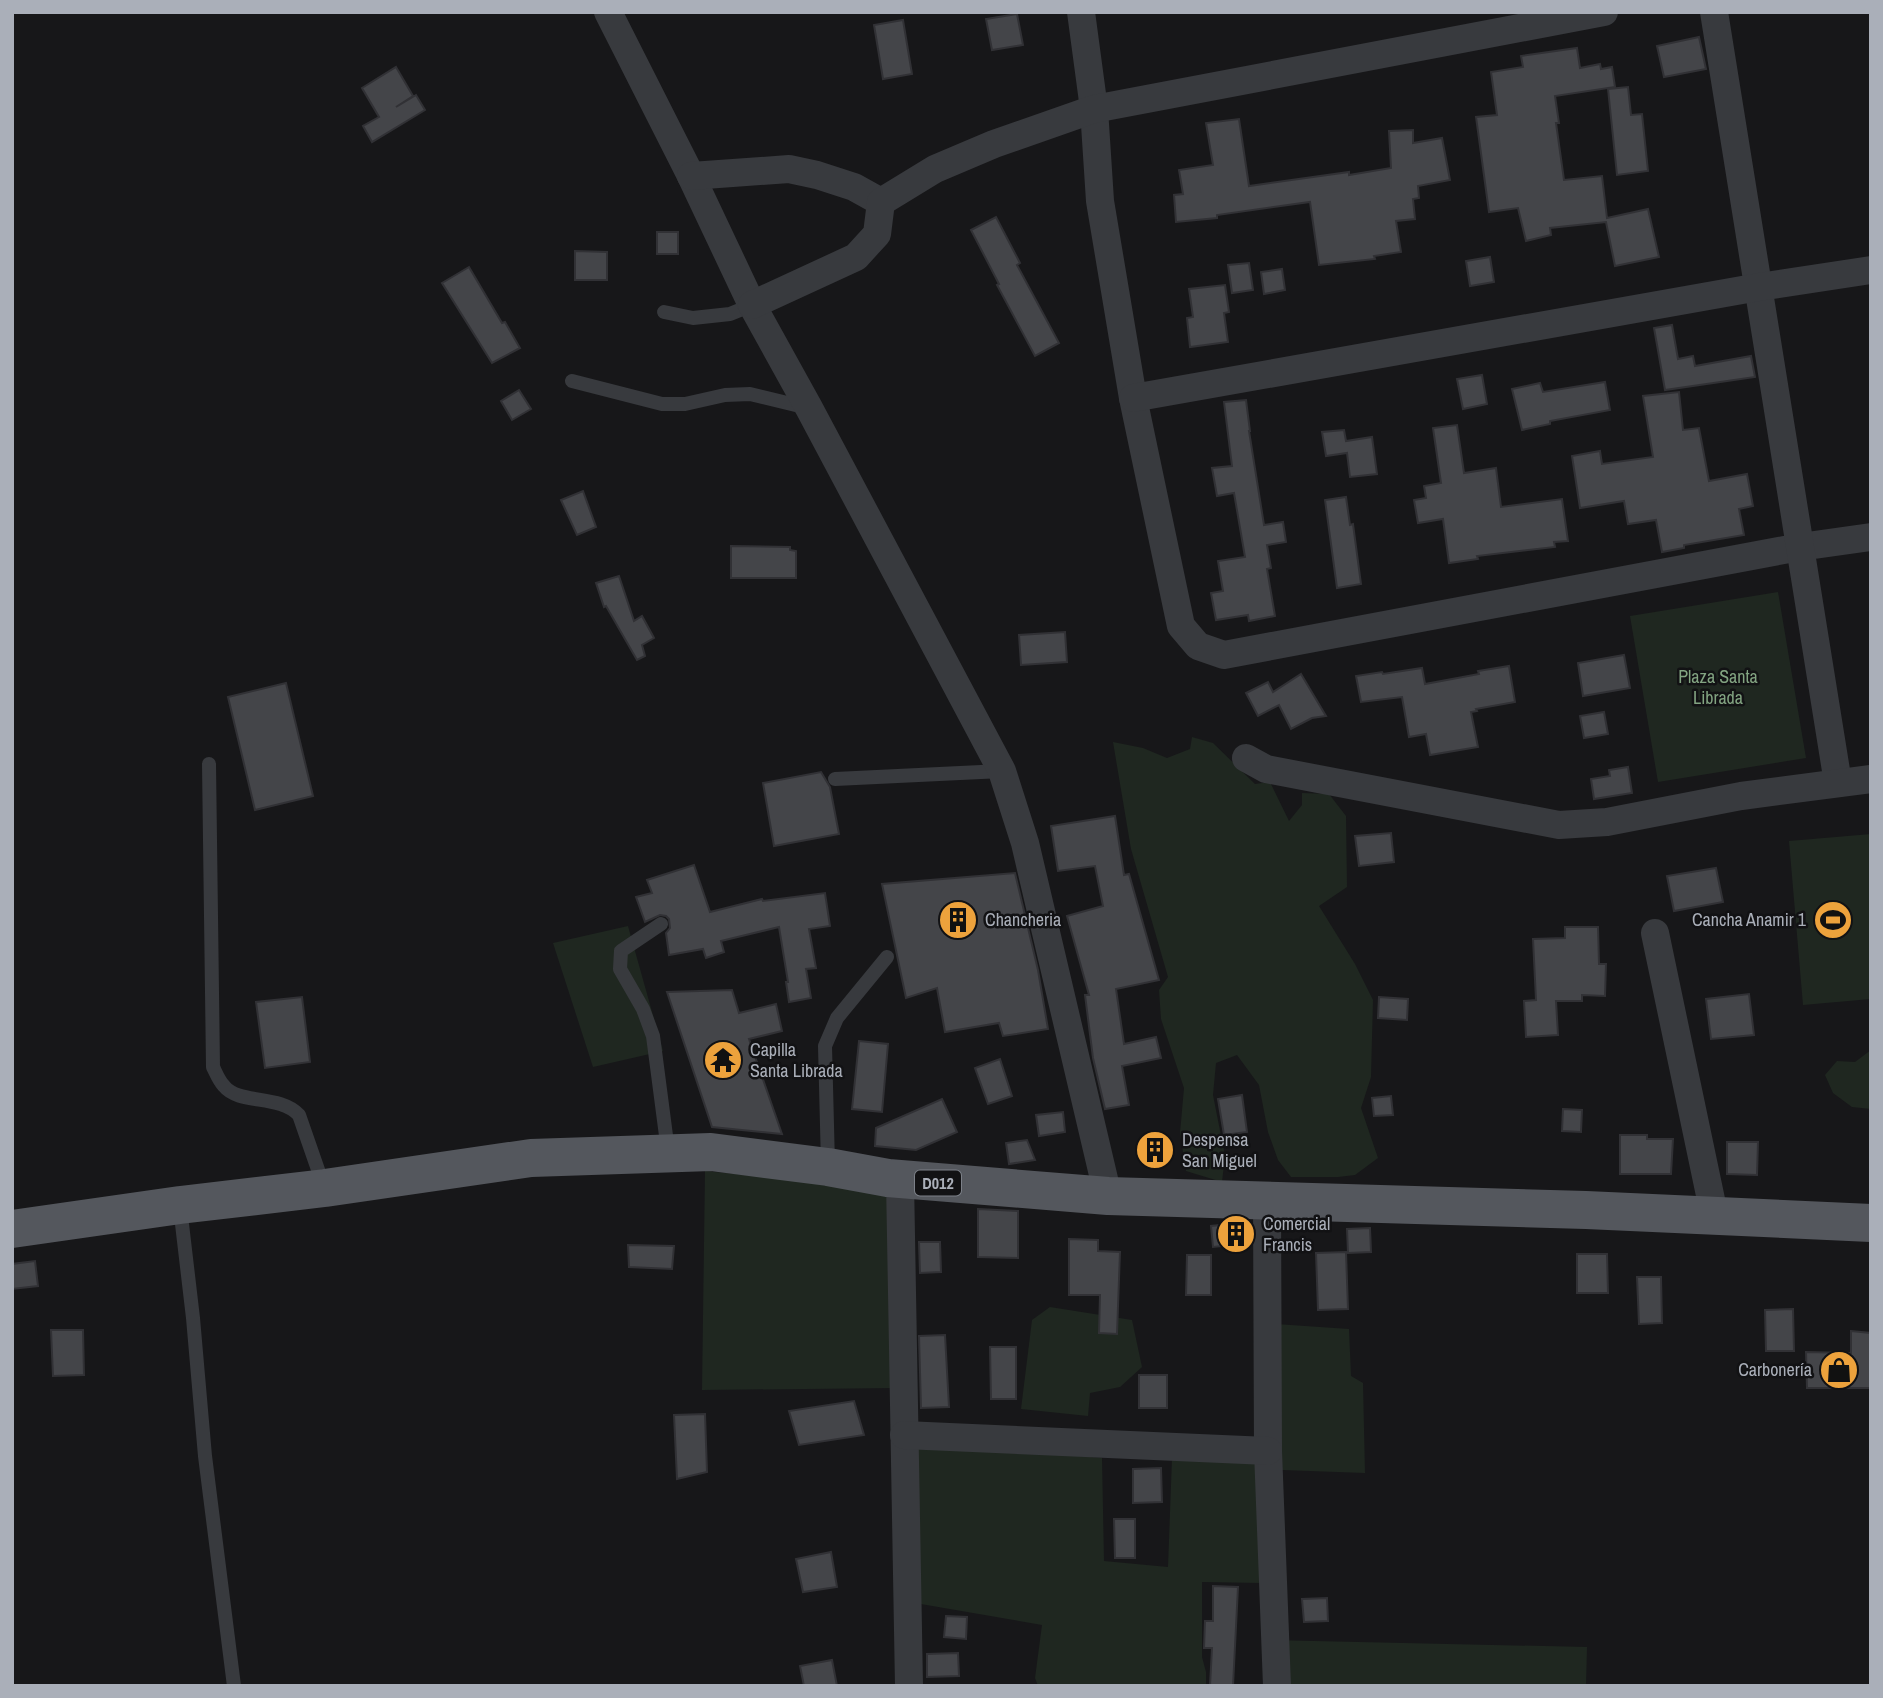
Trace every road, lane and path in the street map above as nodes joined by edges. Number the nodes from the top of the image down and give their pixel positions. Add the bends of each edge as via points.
1 (608, 12) edge
2 (1081, 12) edge
3 (1604, 12) edge
4 (1714, 12) edge
5 (1094, 109) junction
6 (691, 176) junction
7 (880, 202) junction
8 (1871, 270) edge
9 (1759, 287) junction
10 (752, 305) junction
11 (664, 313) dead end
12 (572, 381) dead end
13 (1133, 398) junction
14 (809, 408) junction
15 (1871, 537) edge
16 (1800, 547) junction
17 (1246, 758) dead end
18 (209, 764) dead end
19 (1002, 771) junction
20 (835, 779) dead end
21 (1871, 779) edge
22 (1838, 783) junction
23 (661, 923) dead end
24 (1655, 933) dead end
25 (887, 957) dead end
26 (668, 1152) junction
27 (828, 1167) junction
28 (900, 1180) junction
29 (325, 1188) junction
30 (1108, 1196) junction
31 (1267, 1201) junction
32 (180, 1206) junction
33 (1714, 1214) junction
34 (1871, 1223) edge
35 (12, 1228) edge
36 (904, 1435) junction
37 (1268, 1451) junction
38 (234, 1686) edge
39 (909, 1686) edge
40 (1277, 1686) edge

1 - 6 street
2 - 5 street
3 - 5 street
4 - 9 street
5 - 7 street via 935,169
5 - 13 street via 1100,201
6 - 7 street via 789,169 854,187
6 - 10 street
7 - 10 street via 877,234 856,257
8 - 9 street
9 - 13 street
9 - 16 street
10 - 11 lane via 730,314 693,318
10 - 14 street
12 - 14 lane via 662,404 750,394
13 - 16 street via 1181,625 1198,646 1224,655
14 - 19 street
15 - 16 street
16 - 22 street
17 - 22 street via 1266,769 1559,825 1607,822
18 - 29 lane via 213,1067 225,1088 279,1103 299,1115
19 - 20 lane
19 - 30 street via 1025,843
21 - 22 street
23 - 26 lane via 621,951 620,969 653,1036
24 - 33 street
25 - 27 lane via 837,1018 825,1046
26 - 27 main road, D012 via 711,1152
26 - 29 main road, D012 via 531,1158
27 - 28 main road, D012
28 - 30 main road, D012
28 - 36 street
29 - 32 main road, D012
30 - 31 main road, D012
31 - 33 main road, D012
31 - 37 street
32 - 35 main road, D012
32 - 38 lane
33 - 34 main road, D012
36 - 37 street
36 - 39 street
37 - 40 street

